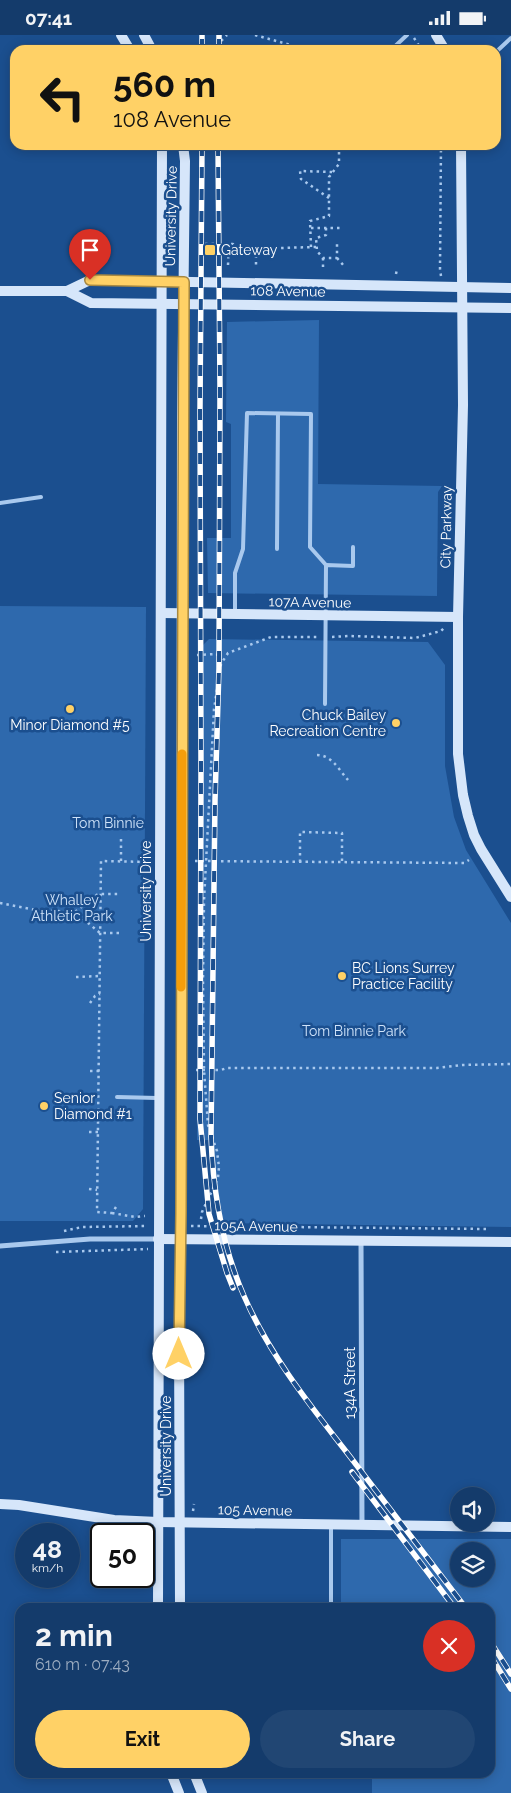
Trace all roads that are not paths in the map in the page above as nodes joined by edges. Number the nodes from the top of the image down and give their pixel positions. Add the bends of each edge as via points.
1 (407, 35) edge
2 (511, 38) edge
3 (396, 45) edge
4 (501, 47) edge
5 (162, 150) edge
6 (184, 150) edge
7 (461, 150) edge
8 (162, 282) junction
9 (184, 282) junction
10 (462, 287) junction
11 (511, 288) edge
12 (0, 291) edge
13 (67, 291) junction
14 (162, 303) junction
15 (183, 304) junction
16 (462, 307) junction
17 (511, 308) edge
18 (278, 414) junction
19 (41, 497) dead end
20 (0, 503) edge
21 (353, 547) dead end
22 (277, 549) dead end
23 (326, 565) junction
24 (161, 613) junction
25 (182, 614) junction
26 (235, 614) junction
27 (326, 615) junction
28 (458, 617) junction
29 (325, 704) dead end
30 (511, 897) edge
31 (117, 1097) dead end
32 (159, 1098) junction
33 (158, 1239) junction
34 (180, 1239) junction
35 (361, 1241) junction
36 (511, 1242) edge
37 (0, 1246) edge
38 (0, 1504) edge
39 (158, 1522) junction
40 (180, 1523) junction
41 (331, 1525) junction
42 (362, 1525) junction
43 (511, 1527) edge
44 (158, 1603) edge
45 (180, 1603) edge
46 (331, 1603) edge
47 (172, 1778) edge
48 (173, 1778) edge
49 (196, 1778) edge
50 (174, 1793) edge
51 (179, 1793) edge
52 (202, 1793) edge

1 - 3 lane
2 - 4 lane
5 - 8 main road, University Drive
6 - 9 main road, University Drive
7 - 10 main road, City Parkway
8 - 9 main road, 108 Avenue
8 - 13 main road, 108 Avenue via 90,280
8 - 14 main road, University Drive
9 - 10 main road, 108 Avenue
9 - 15 main road, University Drive
10 - 11 main road, 108 Avenue
10 - 16 main road, City Parkway
12 - 13 main road, 108 Avenue
13 - 14 main road, 108 Avenue via 91,303
14 - 15 main road, 108 Avenue
14 - 24 main road, University Drive
15 - 16 main road, 108 Avenue
15 - 25 main road, University Drive
16 - 17 main road, 108 Avenue
16 - 28 main road, City Parkway
18 - 22 lane
18 - 23 lane via 311,414 310,547
18 - 26 lane via 247,413 243,549 235,573
19 - 20 lane
21 - 23 lane via 353,566
23 - 27 lane
24 - 25 main road, 107A Avenue
24 - 32 main road, University Drive
25 - 26 main road, 107A Avenue
25 - 34 main road, University Drive
26 - 27 main road, 107A Avenue
27 - 28 main road, 107A Avenue
27 - 29 lane
28 - 30 main road, City Parkway via 458,754 463,795 481,849
31 - 32 lane
32 - 33 main road, University Drive
33 - 34 main road, 105A Avenue
33 - 37 street, 105A Avenue via 90,1239
33 - 39 main road, University Drive
34 - 35 main road, 105A Avenue
34 - 40 main road, University Drive
35 - 36 main road, 105A Avenue
35 - 42 street, 134A Street
38 - 39 main road, 105 Avenue via 114,1520
39 - 40 main road, 105 Avenue
39 - 44 main road, University Drive
40 - 41 main road, 105 Avenue
40 - 45 main road, University Drive
41 - 42 main road, 105 Avenue
41 - 46 lane
42 - 43 main road, 105 Avenue
47 - 50 main road
48 - 51 main road
49 - 52 main road

